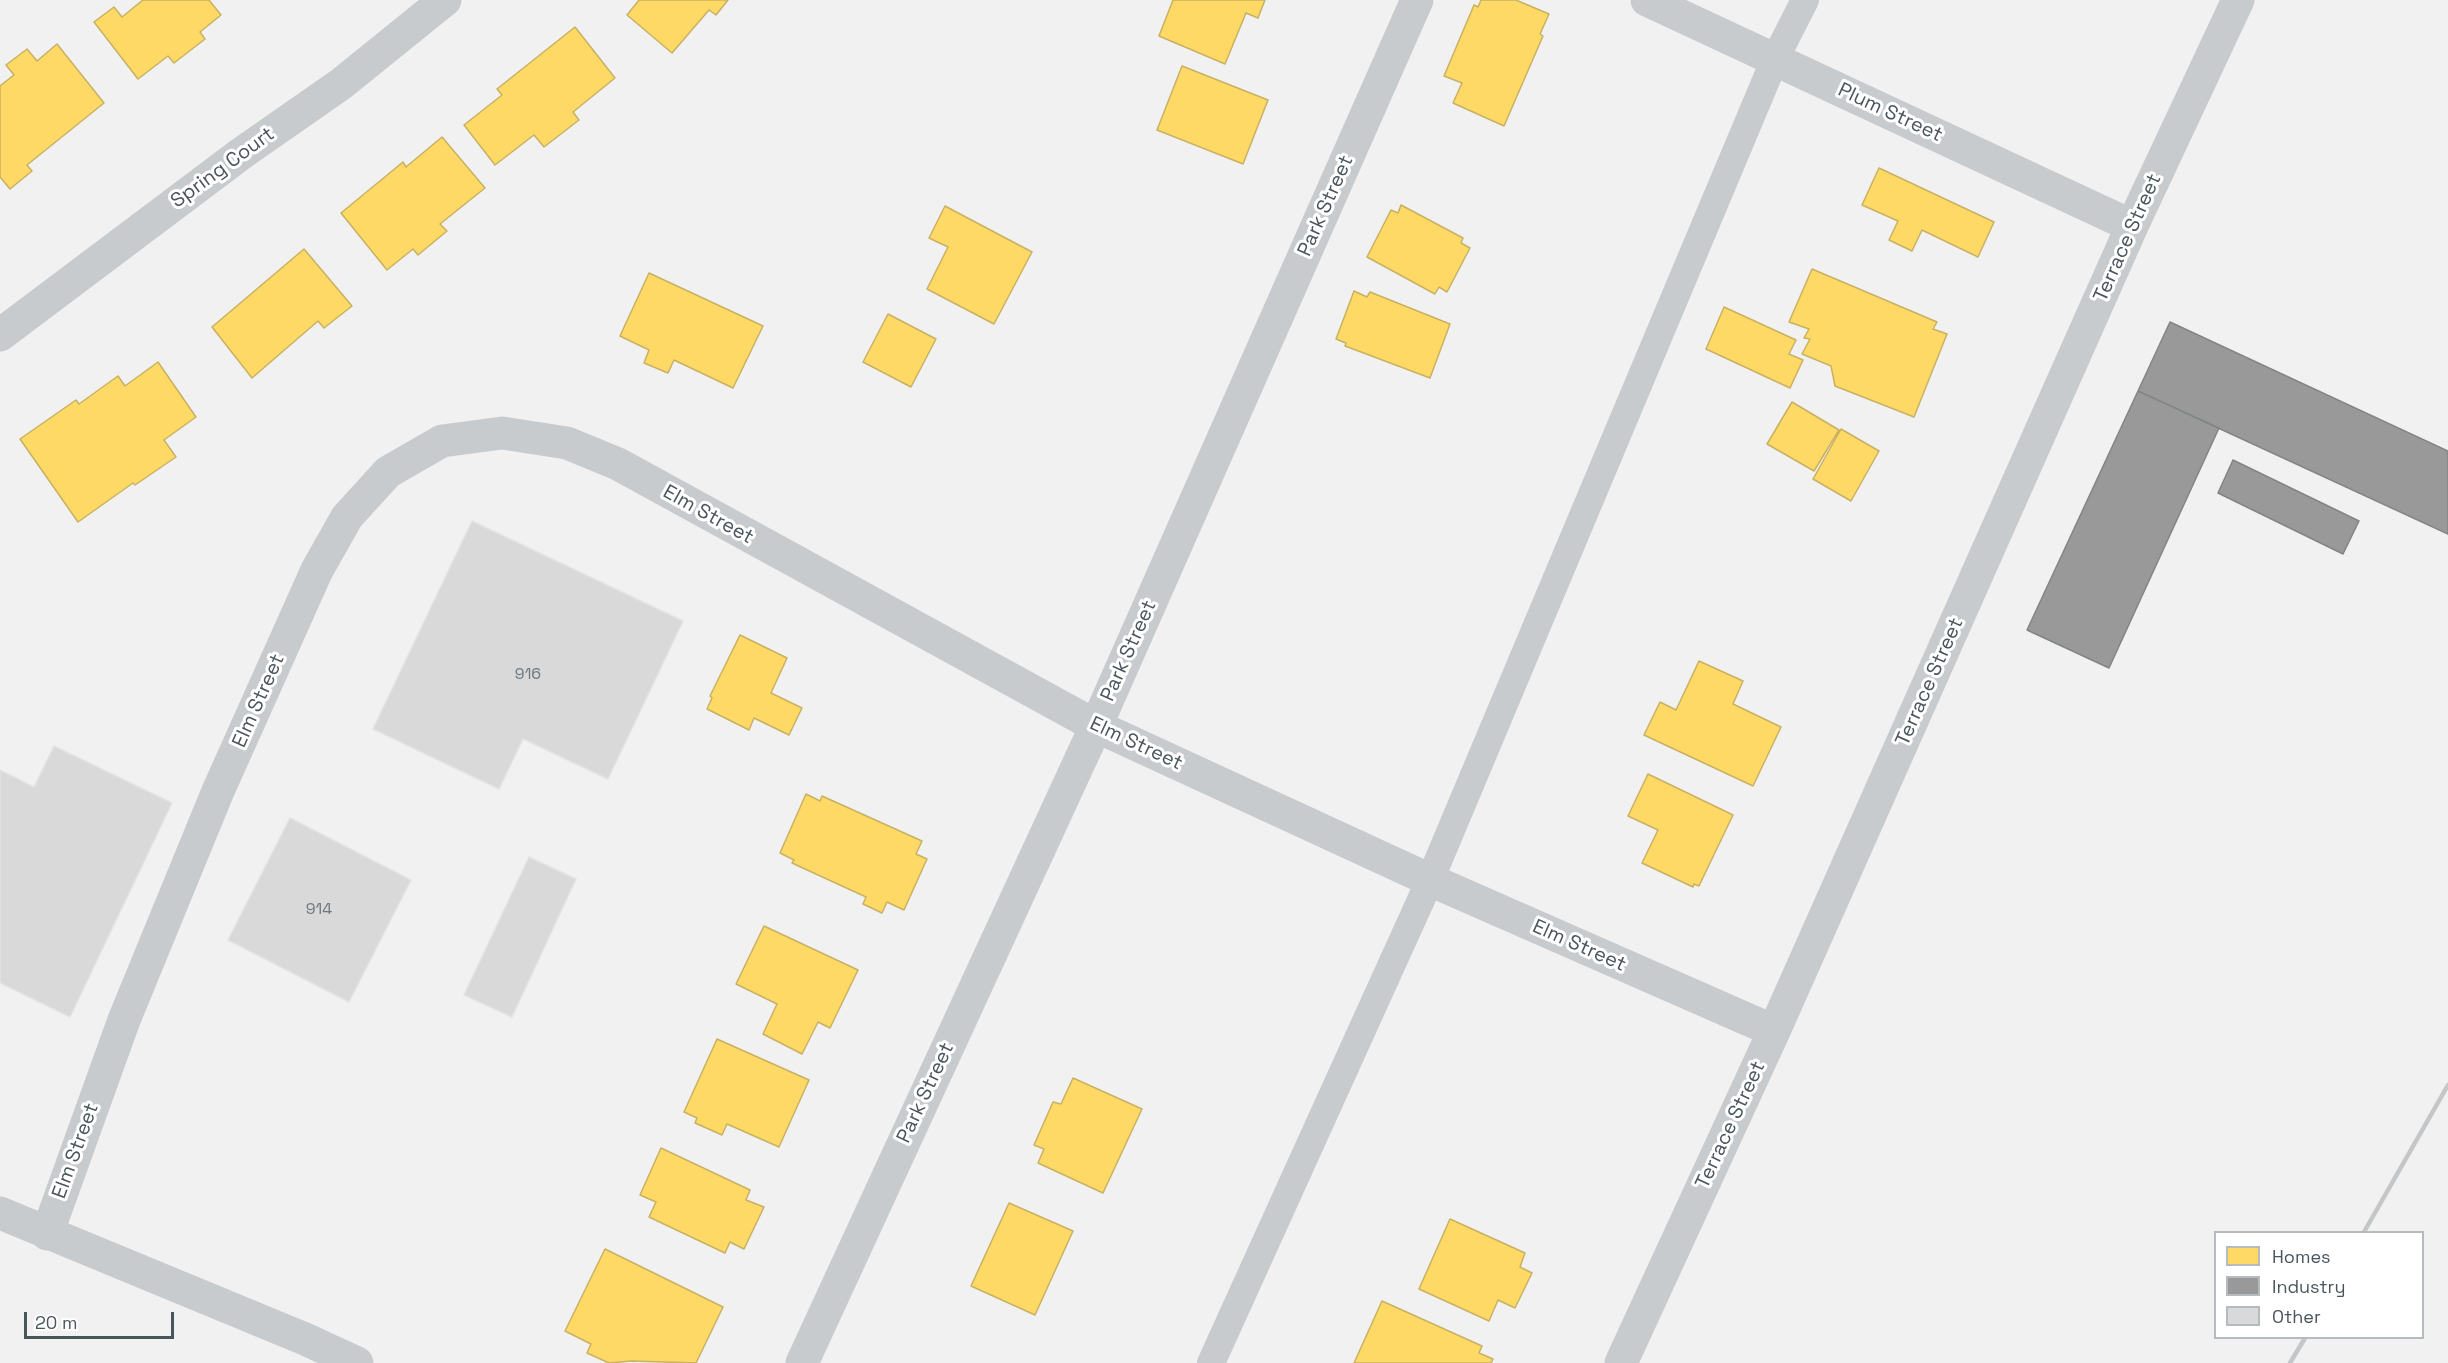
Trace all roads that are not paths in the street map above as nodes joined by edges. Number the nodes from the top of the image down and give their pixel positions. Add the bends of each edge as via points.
1 (444, 0) edge
2 (1417, 0) edge
3 (1647, 0) edge
4 (1805, 0) edge
5 (2238, 0) edge
6 (1775, 59) junction
7 (2132, 226) junction
8 (0, 335) edge
9 (1096, 726) junction
10 (1430, 880) junction
11 (1774, 1032) junction
12 (0, 1213) edge
13 (47, 1234) junction
14 (357, 1363) edge
15 (802, 1363) edge
16 (1211, 1363) edge
17 (1621, 1363) edge

1 - 8 street, Spring Court via 341,84 242,153
2 - 9 street, Park Street
3 - 6 street, Plum Street
4 - 6 lane
5 - 7 street, Terrace Street
6 - 7 street, Plum Street
6 - 10 lane
7 - 11 street, Terrace Street
9 - 10 street, Elm Street
9 - 13 street, Elm Street via 618,464 567,443 502,433 442,441 388,472 347,517 317,570 218,791 124,1020
9 - 15 street, Park Street
10 - 11 street, Elm Street
10 - 16 lane
11 - 17 street, Terrace Street
12 - 13 street
13 - 14 street

